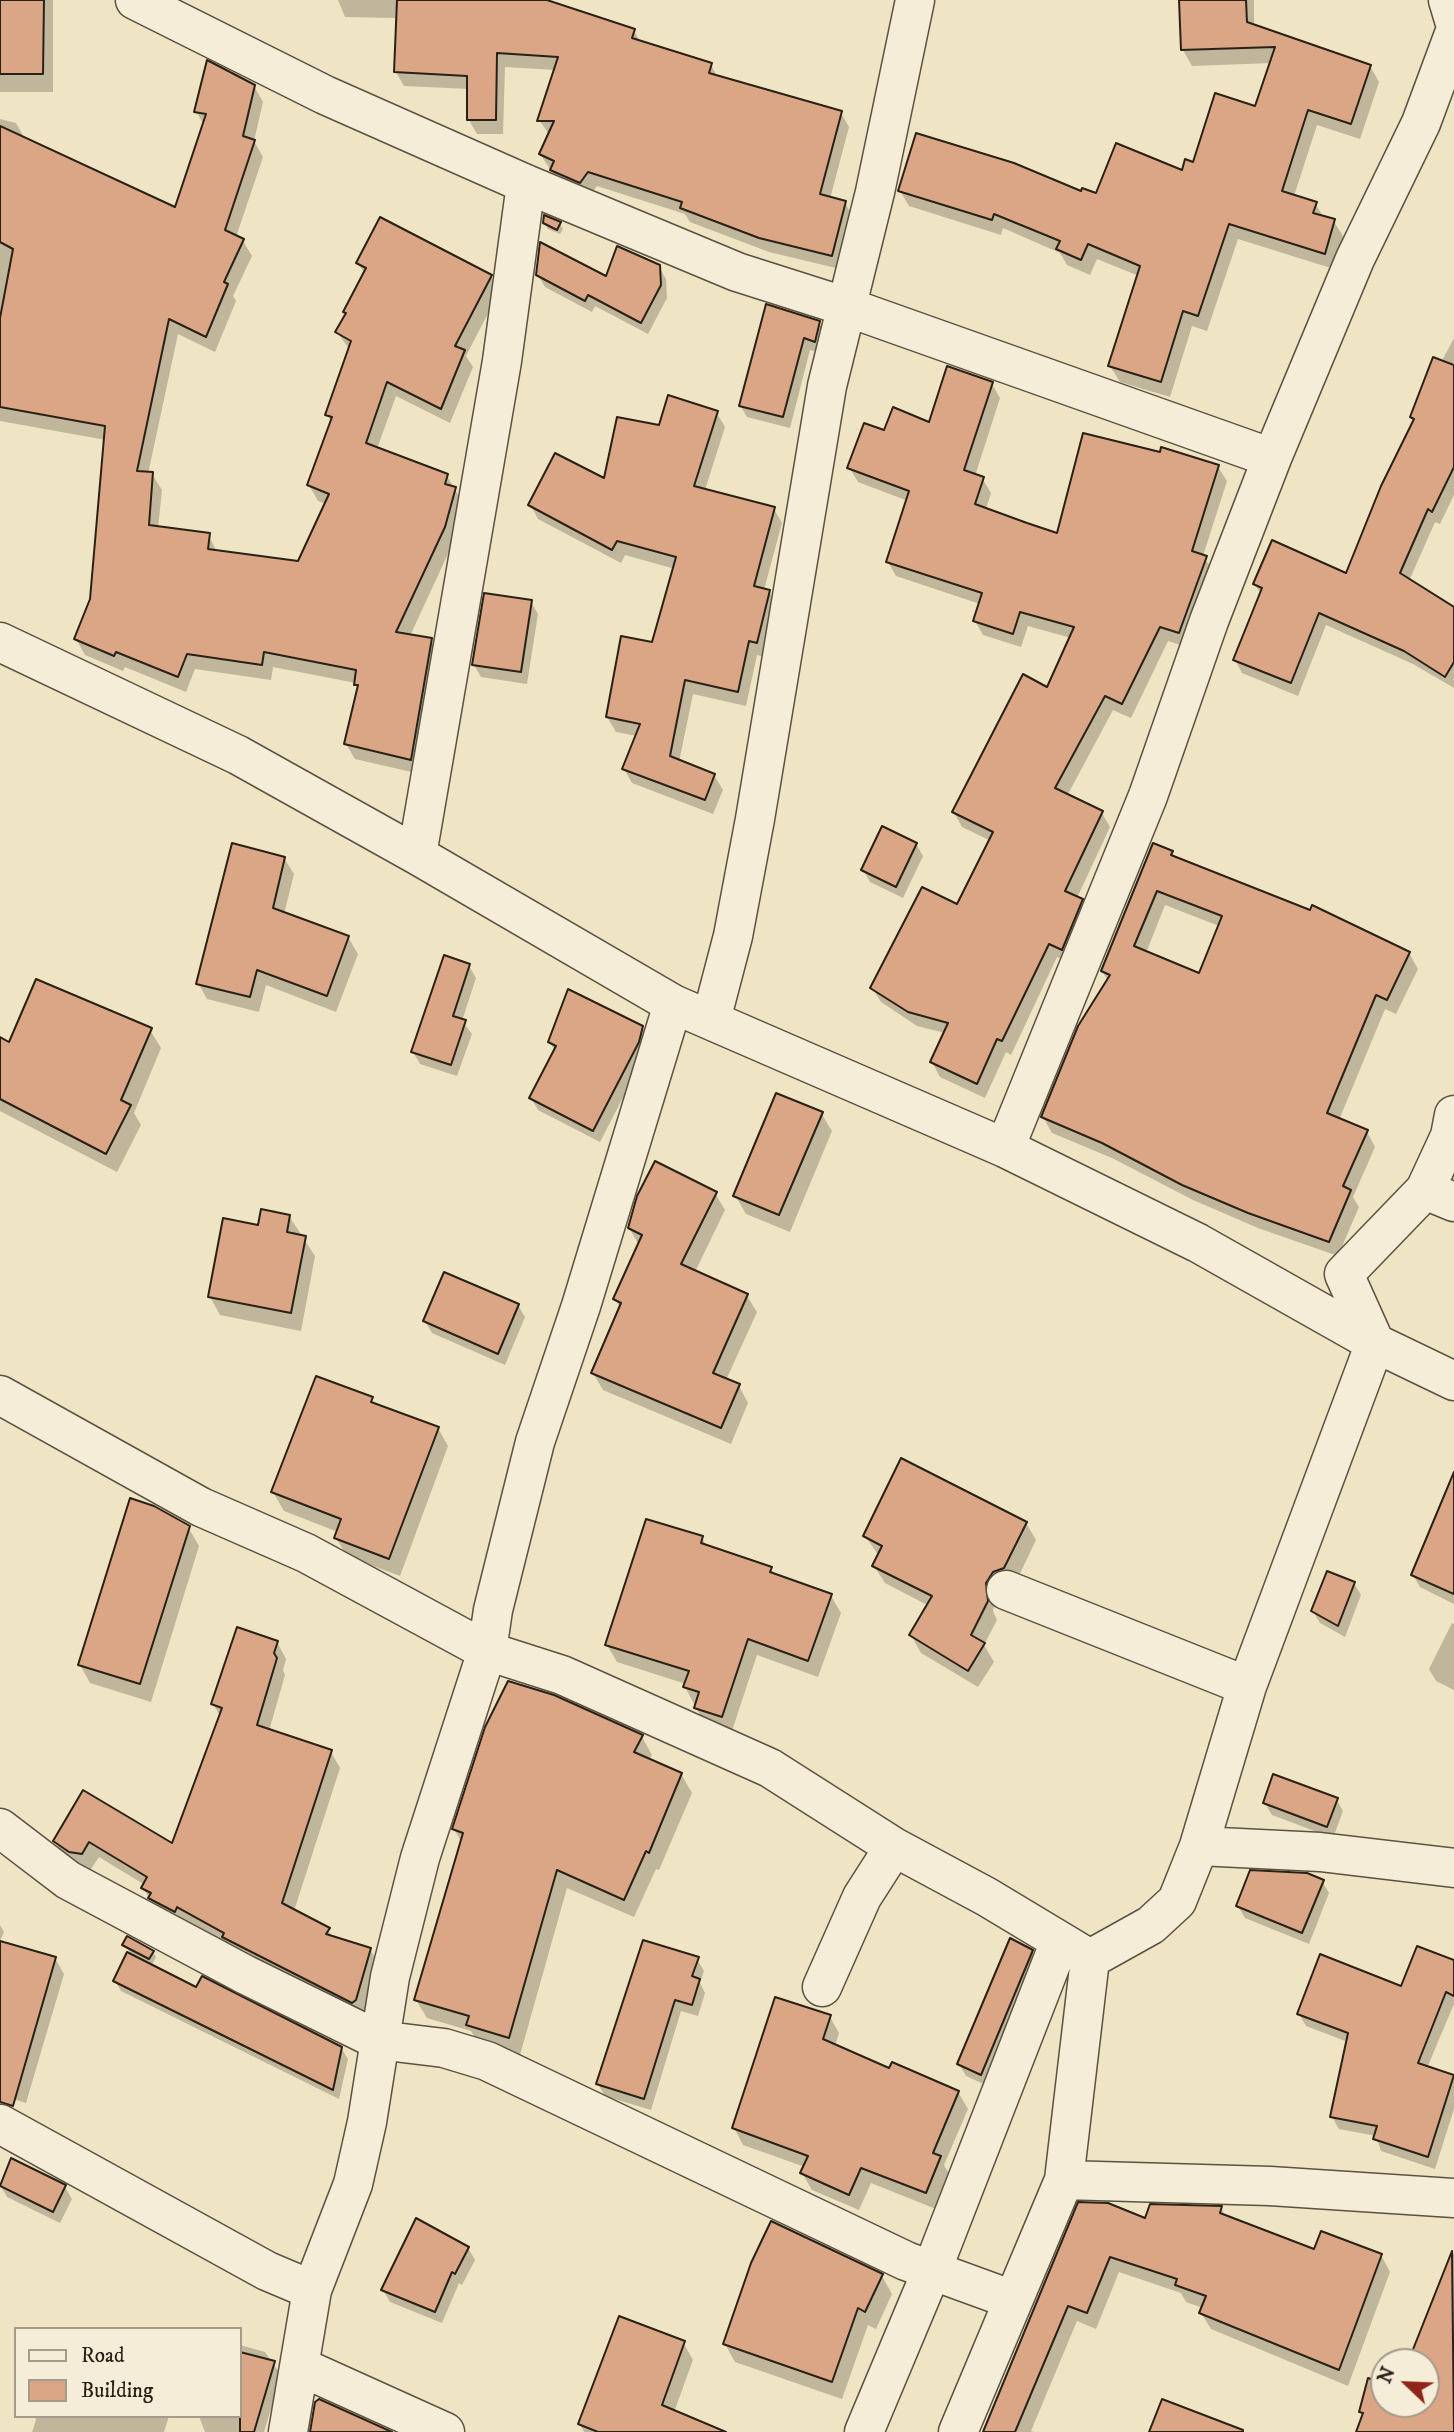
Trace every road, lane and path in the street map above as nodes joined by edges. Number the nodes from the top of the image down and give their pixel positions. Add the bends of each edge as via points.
1 (135, 0) edge
2 (915, 0) edge
3 (1448, 0) edge
4 (1454, 20) edge
5 (1454, 34) edge
6 (526, 184) junction
7 (847, 307) junction
8 (1272, 458) junction
9 (0, 642) edge
10 (418, 855) junction
11 (673, 1004) junction
12 (712, 1020) junction
13 (1454, 1115) edge
14 (1005, 1147) junction
15 (1439, 1196) edge
16 (1374, 1343) junction
17 (1454, 1381) edge
18 (0, 1395) edge
19 (1006, 1590) dead end
20 (487, 1651) junction
21 (1247, 1686) junction
22 (0, 1828) edge
23 (1199, 1846) junction
24 (894, 1847) junction
25 (1454, 1868) edge
26 (1075, 1950) junction
27 (822, 1987) dead end
28 (378, 2040) junction
29 (0, 2124) edge
30 (1064, 2180) junction
31 (1454, 2198) edge
32 (932, 2270) junction
33 (312, 2290) junction
34 (1013, 2301) junction
35 (301, 2367) junction
36 (288, 2432) edge
37 (446, 2432) edge
38 (864, 2432) edge
39 (958, 2432) edge

1 - 6 street via 325,96
2 - 7 street
3 - 4 street
5 - 8 street via 1421,123 1355,259
6 - 7 street via 737,272
6 - 10 street via 502,361
7 - 8 street
7 - 12 street via 809,483 733,936
8 - 14 street via 1148,796
9 - 10 street via 238,755
10 - 11 street
11 - 12 street
11 - 20 street via 535,1442
12 - 14 street
13 - 15 street
14 - 16 street via 1198,1243
15 - 16 street via 1344,1274
16 - 17 street
16 - 21 street
18 - 20 street via 201,1507 306,1553
19 - 21 street
20 - 24 street via 562,1675 770,1768
20 - 28 street via 420,1858
21 - 23 street
22 - 28 street via 68,1880
23 - 25 street via 1320,1852
23 - 26 street via 1177,1901 1151,1924
24 - 26 street
24 - 27 street via 862,1898
26 - 30 street
26 - 32 street
28 - 32 street via 444,2048 487,2061
28 - 33 street via 354,2184
29 - 33 street via 267,2272
30 - 31 street via 1270,2186
30 - 34 street
32 - 34 street
32 - 38 street
33 - 35 street
34 - 39 street
35 - 36 street
35 - 37 street

